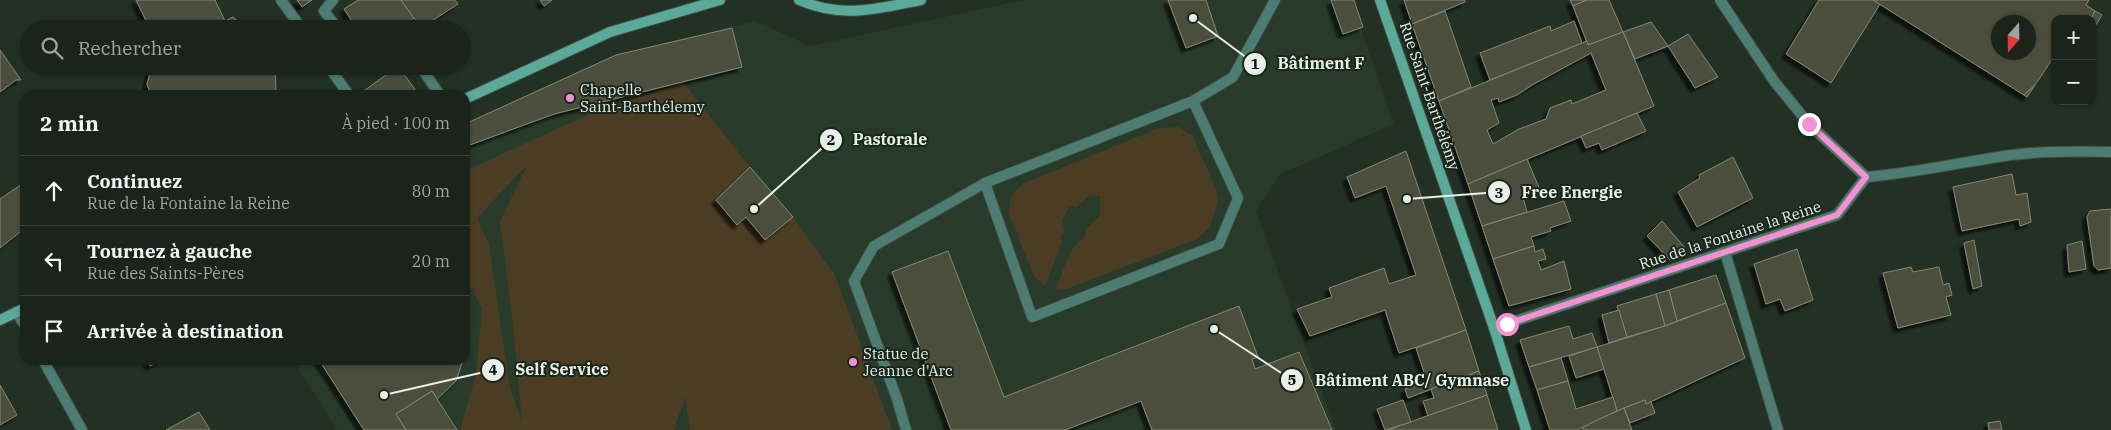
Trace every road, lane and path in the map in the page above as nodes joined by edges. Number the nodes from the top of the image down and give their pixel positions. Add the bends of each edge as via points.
1 (281, 0) edge
2 (333, 0) edge
3 (720, 0) edge
4 (799, 0) edge
5 (921, 0) edge
6 (1275, 0) edge
7 (1380, 0) edge
8 (1720, 0) edge
9 (295, 20) edge
10 (331, 20) edge
11 (335, 75) edge
12 (426, 75) edge
13 (345, 90) edge
14 (437, 90) edge
15 (470, 97) edge
16 (1193, 101) junction
17 (2111, 152) edge
18 (1866, 177) junction
19 (984, 183) junction
20 (1726, 252) junction
21 (20, 310) edge
22 (0, 320) edge
23 (1494, 328) junction
24 (46, 365) edge
25 (82, 430) edge
26 (906, 430) edge
27 (1526, 430) edge
28 (1778, 430) edge

1 - 9 street
2 - 10 street via 324,11
3 - 15 main road via 610,32
4 - 5 main road via 842,12 879,9
6 - 16 street via 1233,76
7 - 23 main road, Rue Saint-Barthélémy
8 - 18 street via 1774,81 1809,124
11 - 13 street
12 - 14 street
16 - 19 street
16 - 19 street via 1238,198 1219,244 1210,248 1032,317
17 - 18 street via 2012,155 1903,174
18 - 20 street, Rue de la Fontaine la Reine via 1837,215
19 - 26 street via 874,246 854,280
20 - 23 street, Rue de la Fontaine la Reine
20 - 28 street
21 - 22 main road
23 - 27 main road, Rue Saint-Barthélémy
24 - 25 street

